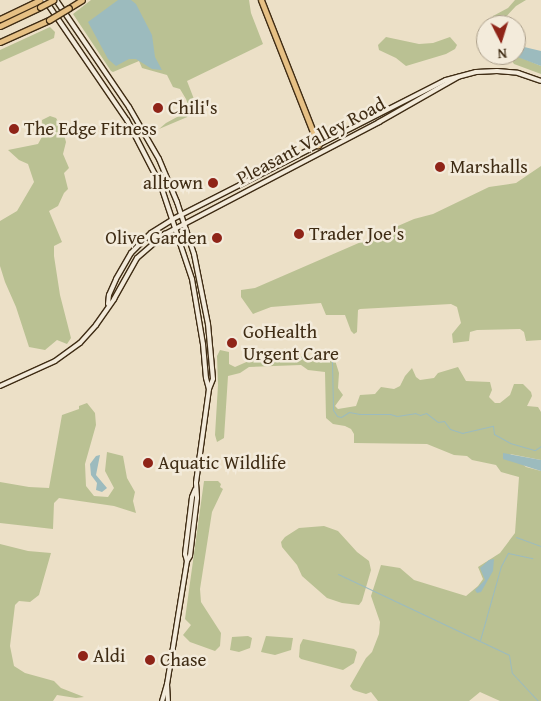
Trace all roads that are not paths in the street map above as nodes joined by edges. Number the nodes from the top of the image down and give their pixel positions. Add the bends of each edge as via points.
1 (45, 0) edge
2 (55, 0) edge
3 (82, 0) edge
4 (263, 0) edge
5 (38, 1) edge
6 (0, 19) edge
7 (0, 26) edge
8 (0, 42) edge
9 (458, 77) junction
10 (541, 81) edge
11 (383, 111) junction
12 (389, 116) junction
13 (384, 118) junction
14 (151, 144) junction
15 (318, 144) junction
16 (143, 148) junction
17 (321, 151) junction
18 (249, 180) junction
19 (250, 189) junction
20 (181, 215) junction
21 (174, 219) junction
22 (184, 223) junction
23 (176, 227) junction
24 (108, 304) junction
25 (200, 324) junction
26 (208, 324) junction
27 (0, 386) edge
28 (209, 389) junction
29 (168, 684) junction
30 (162, 701) edge
31 (168, 701) edge

1 - 16 main road
2 - 7 highway, bridge
2 - 14 main road
3 - 8 highway, bridge via 49,20
4 - 15 highway
5 - 6 highway
9 - 10 main road, Pleasant Valley Road via 503,71
9 - 11 main road, Pleasant Valley Road via 431,86
9 - 12 main road, Pleasant Valley Road
11 - 12 main road
11 - 13 main road
11 - 15 main road, Pleasant Valley Road
12 - 13 main road, Pleasant Valley Road
13 - 17 main road, Pleasant Valley Road
14 - 16 main road
14 - 20 main road
15 - 17 main road
15 - 18 main road, Pleasant Valley Road
16 - 21 main road
17 - 19 main road, Pleasant Valley Road
18 - 19 main road
18 - 20 main road, Pleasant Valley Road
19 - 22 main road, Pleasant Valley Road
20 - 21 main road, Pleasant Valley Road
20 - 22 main road
21 - 23 main road
21 - 24 main road, Pleasant Valley Road via 148,236 131,253 116,279
22 - 23 main road, Pleasant Valley Road
22 - 26 main road via 199,272
23 - 24 main road, Pleasant Valley Road via 140,255
23 - 25 main road via 190,271
24 - 27 main road via 93,329 72,350
25 - 26 main road
25 - 28 main road
26 - 28 main road via 213,367
28 - 29 main road via 190,556
29 - 30 main road
29 - 31 main road

